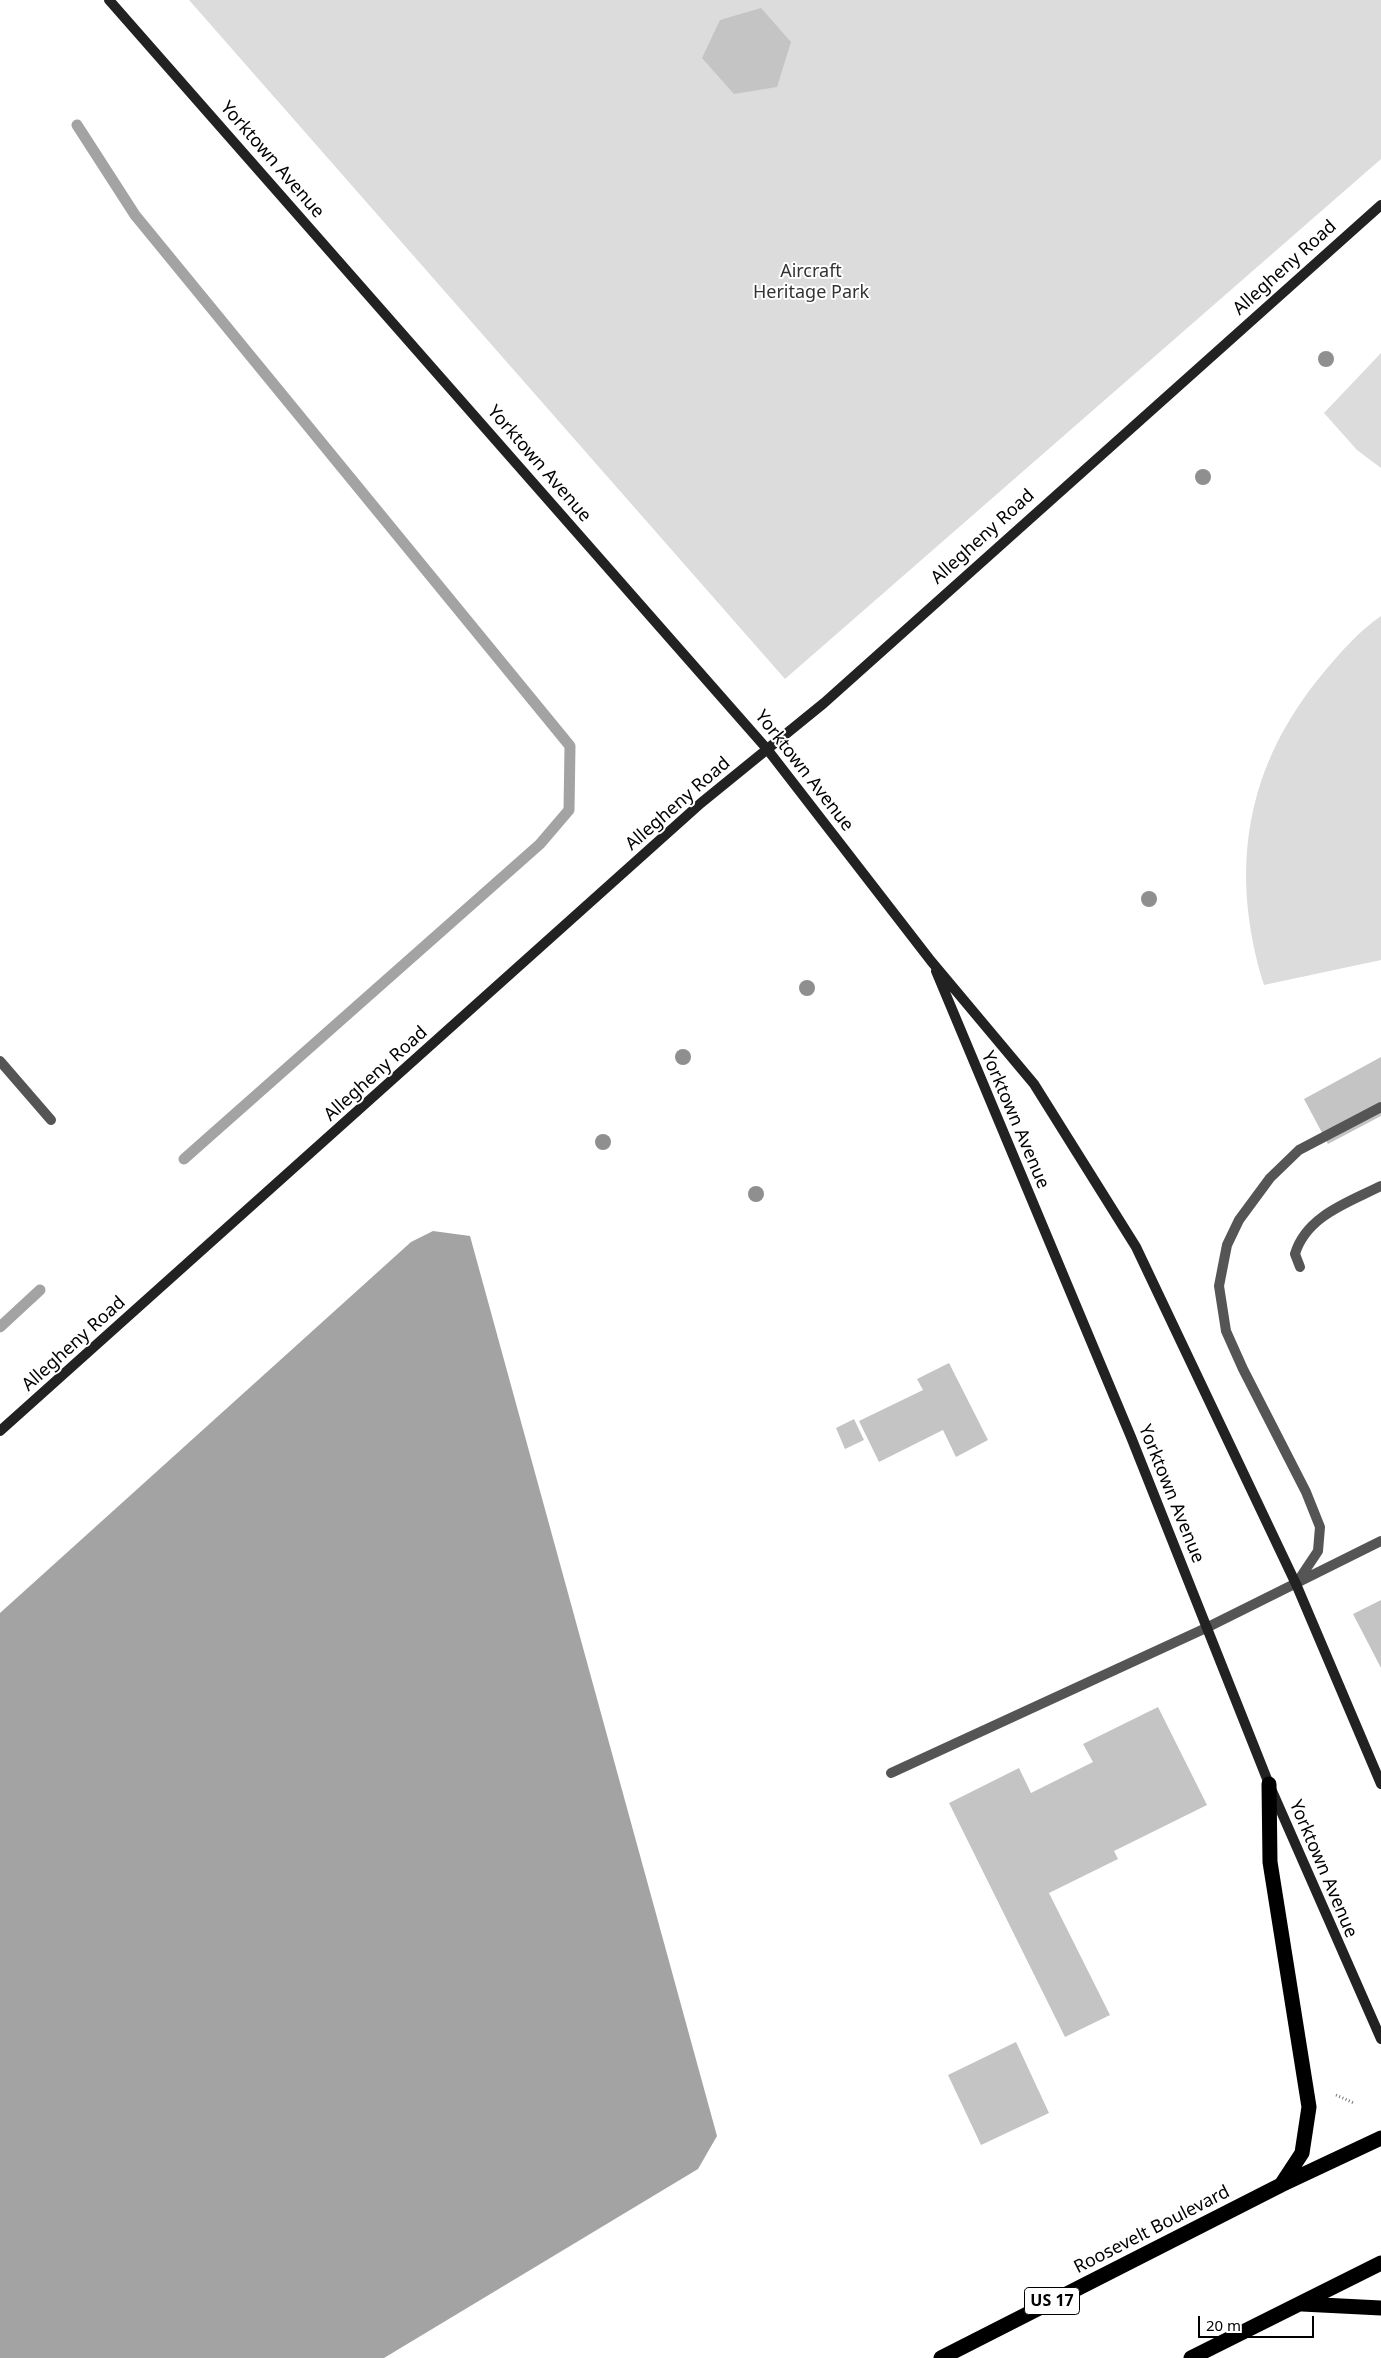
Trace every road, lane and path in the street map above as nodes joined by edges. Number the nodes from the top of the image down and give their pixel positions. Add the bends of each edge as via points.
1 (109, 0) edge
2 (1381, 205) edge
3 (767, 749) junction
4 (931, 961) junction
5 (0, 1061) edge
6 (1381, 1107) edge
7 (51, 1120) dead end
8 (1381, 1186) edge
9 (1300, 1266) dead end
10 (0, 1431) edge
11 (1381, 1541) edge
12 (1296, 1584) junction
13 (1206, 1628) junction
14 (891, 1773) dead end
15 (1269, 1784) junction
16 (1381, 1784) edge
17 (1381, 2038) edge
18 (1331, 2093) dead end
19 (1354, 2103) dead end
20 (1381, 2138) edge
21 (1281, 2185) junction
22 (1381, 2263) edge
23 (1301, 2304) junction
24 (1381, 2308) edge
25 (941, 2358) edge
26 (1191, 2358) edge

1 - 3 main road, Yorktown Avenue
2 - 3 main road, Allegheny Road via 824,703
3 - 4 main road, Yorktown Avenue
3 - 10 main road, Allegheny Road via 693,810
4 - 12 main road, Yorktown Avenue via 1034,1084 1136,1247
4 - 13 main road, Yorktown Avenue via 1131,1437
5 - 7 lane
6 - 12 lane via 1299,1150 1270,1178 1239,1220 1227,1244 1219,1286 1226,1331 1306,1492 1320,1527 1318,1551
8 - 9 lane via 1328,1213 1310,1228 1298,1242 1295,1254
11 - 12 lane
12 - 13 lane
12 - 16 main road, Yorktown Avenue
13 - 14 lane
13 - 15 main road, Yorktown Avenue
15 - 17 main road, Yorktown Avenue
15 - 21 highway via 1270,1862 1309,2107 1302,2153
18 - 19 path
20 - 21 highway, Roosevelt Boulevard / US 17
21 - 25 highway, Roosevelt Boulevard / US 17
22 - 23 highway
23 - 24 highway
23 - 26 highway

